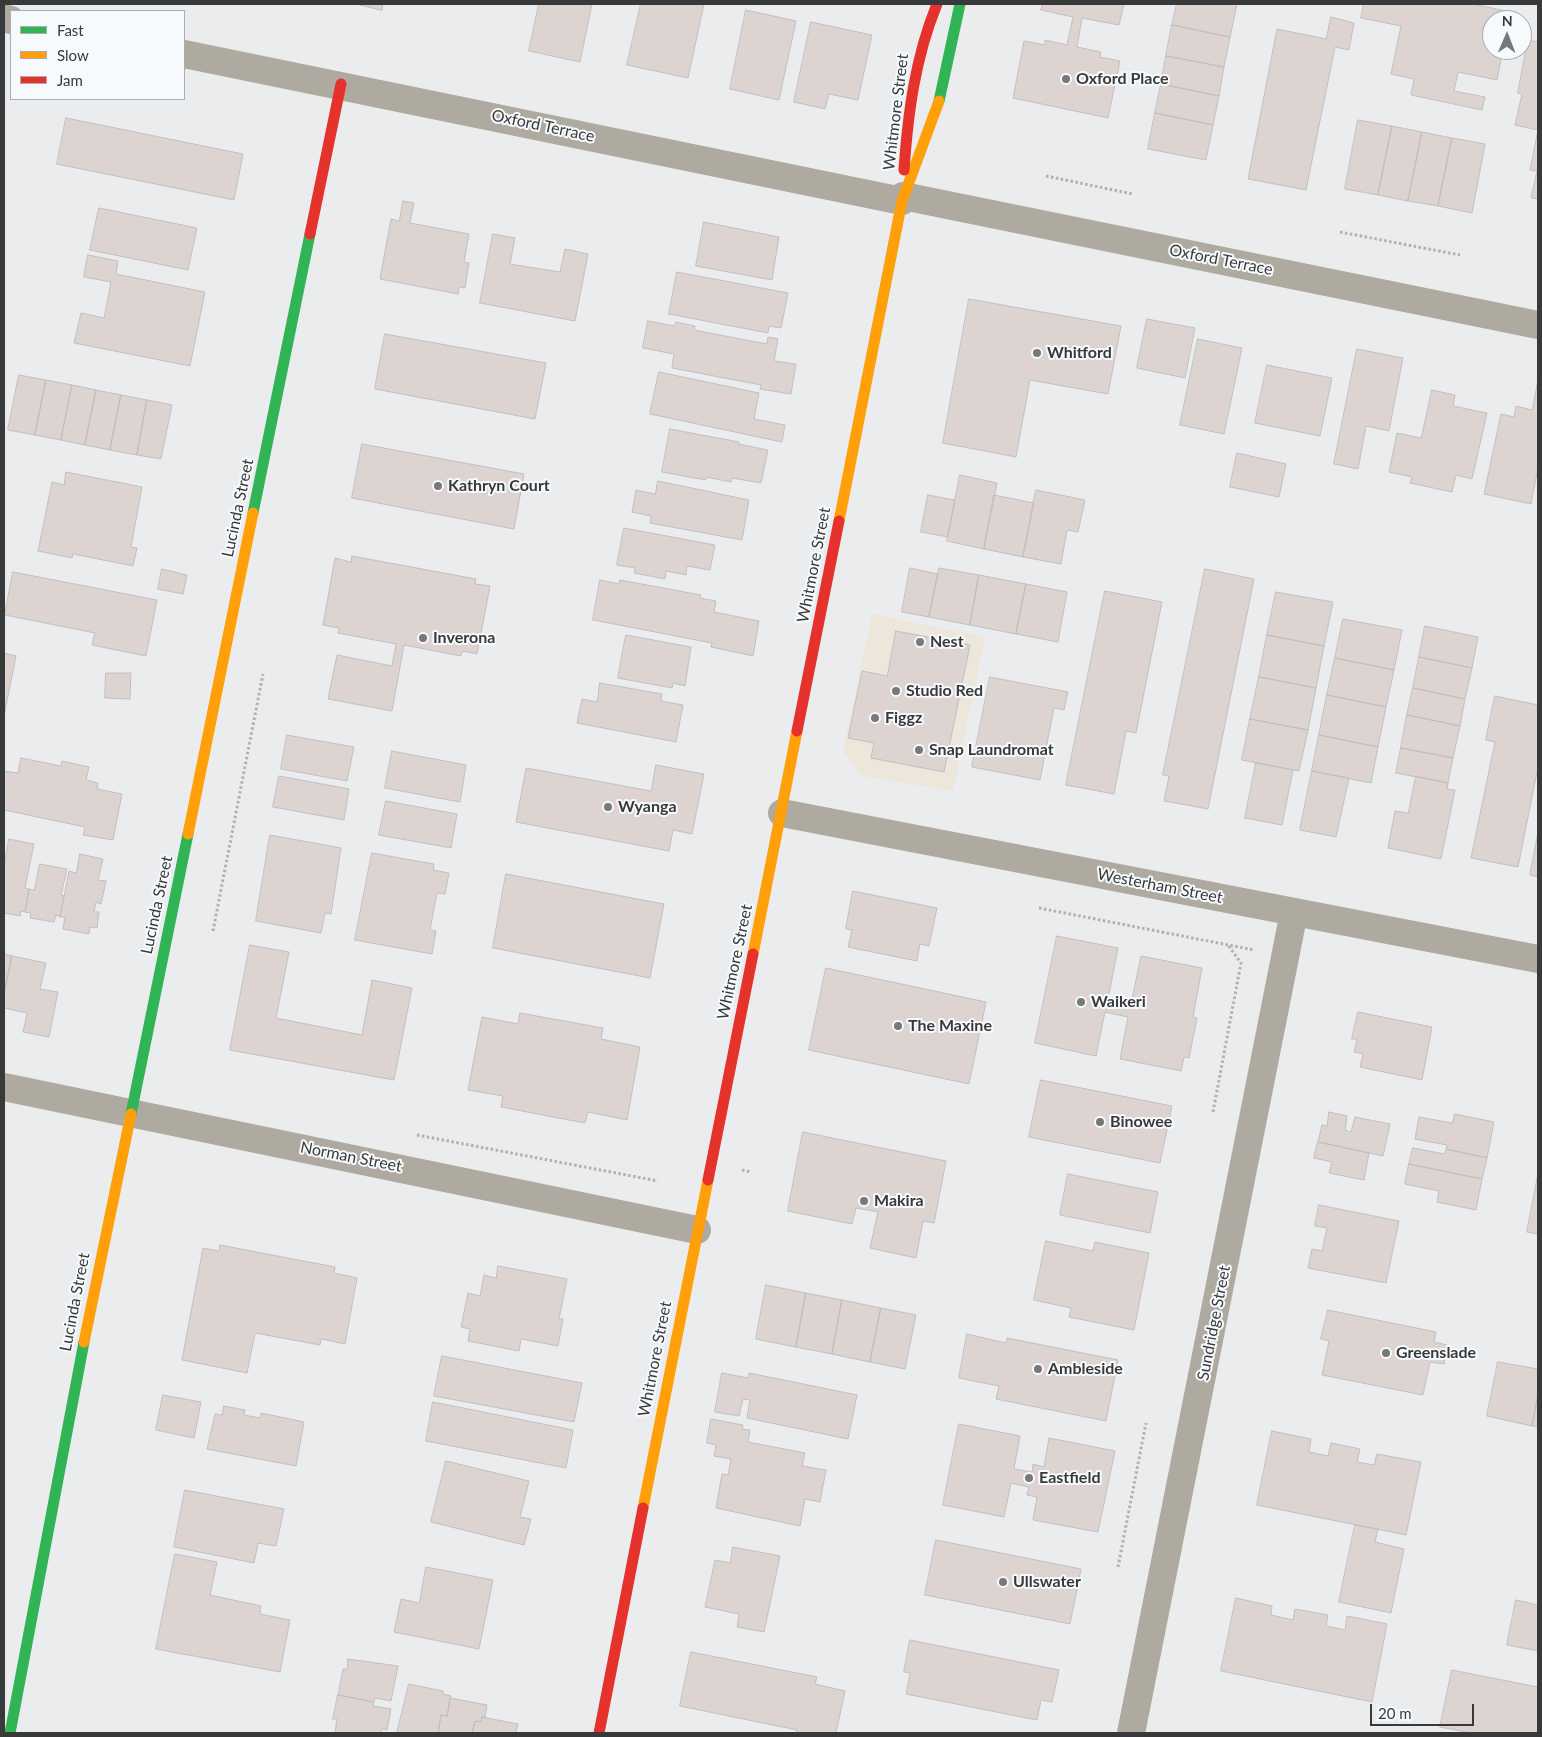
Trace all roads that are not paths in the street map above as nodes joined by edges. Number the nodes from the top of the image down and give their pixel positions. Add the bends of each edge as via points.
1 (936, 4) edge
2 (960, 4) edge
3 (185, 54) edge
4 (341, 84) junction
5 (902, 199) junction
6 (1538, 325) edge
7 (782, 813) junction
8 (1294, 912) junction
9 (1538, 960) edge
10 (4, 1087) edge
11 (130, 1112) junction
12 (697, 1230) junction
13 (10, 1733) edge
14 (599, 1733) edge
15 (1132, 1733) edge

1 - 5 street, Whitmore Street via 918,56
2 - 5 street, Whitmore Street via 938,104
3 - 4 street, Oxford Terrace
4 - 5 street, Oxford Terrace
4 - 11 street, Lucinda Street
5 - 6 street, Oxford Terrace
5 - 7 street, Whitmore Street
7 - 8 street, Westerham Street
7 - 12 street, Whitmore Street
8 - 9 street, Westerham Street
8 - 15 street, Sundridge Street
10 - 11 street, Norman Street
11 - 12 street, Norman Street
11 - 13 street, Lucinda Street
12 - 14 street, Whitmore Street

